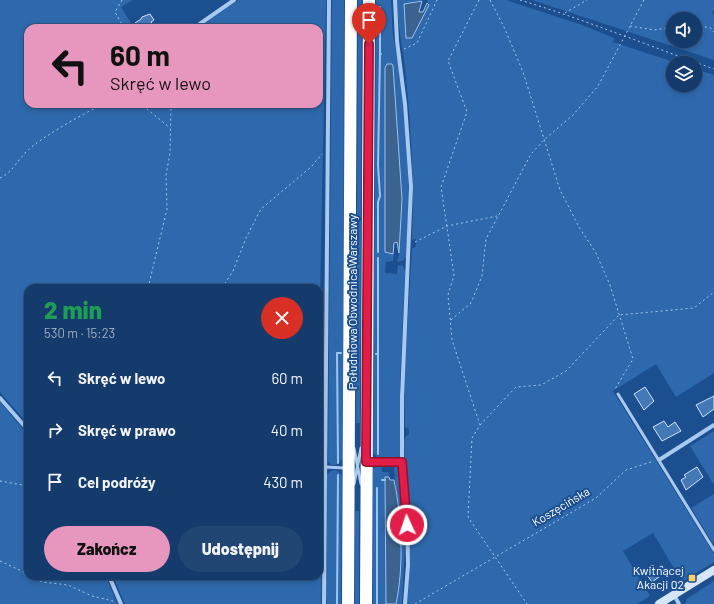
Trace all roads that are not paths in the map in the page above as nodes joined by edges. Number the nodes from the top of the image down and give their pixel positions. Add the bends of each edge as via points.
1 (234, 0) edge
2 (329, 0) edge
3 (351, 0) edge
4 (369, 0) edge
5 (395, 0) edge
6 (200, 24) edge
7 (618, 394) road end
8 (0, 398) edge
9 (24, 425) edge
10 (714, 425) edge
11 (659, 460) junction
12 (402, 462) junction
13 (358, 465) junction
14 (325, 468) junction
15 (714, 550) edge
16 (714, 570) edge
17 (111, 580) edge
18 (674, 595) junction
19 (120, 603) edge
20 (324, 604) edge
21 (348, 604) edge
22 (366, 604) edge
23 (405, 604) edge
24 (659, 604) edge
25 (679, 604) edge

1 - 6 street
2 - 14 street
3 - 13 highway, Południowa Obwodnica Warszawy via 349,422
4 - 13 highway, Południowa Obwodnica Warszawy via 367,422
5 - 12 street via 406,104 411,187 402,390
7 - 11 lane
8 - 9 street
10 - 11 street
11 - 15 lane
12 - 13 lane
12 - 23 street via 407,512 408,565
13 - 14 lane
13 - 21 highway, Południowa Obwodnica Warszawy via 349,511
13 - 22 highway, Południowa Obwodnica Warszawy via 366,511
14 - 20 street
16 - 18 street
17 - 19 street
18 - 24 street
18 - 25 street

